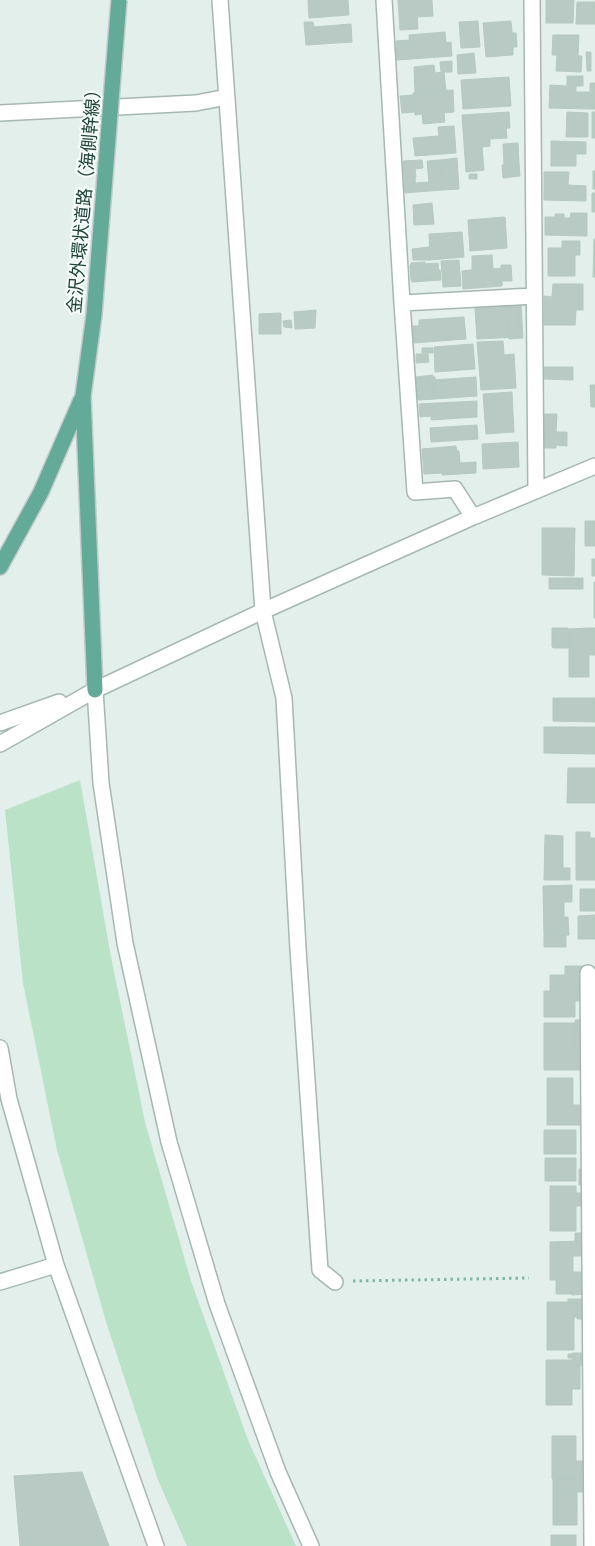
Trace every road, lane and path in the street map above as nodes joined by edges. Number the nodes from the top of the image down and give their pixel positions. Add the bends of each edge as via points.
1 (119, 0) edge
2 (220, 0) edge
3 (384, 0) edge
4 (532, 0) edge
5 (227, 98) junction
6 (0, 113) edge
7 (534, 296) junction
8 (402, 303) junction
9 (83, 396) junction
10 (595, 466) edge
11 (536, 491) junction
12 (473, 517) junction
13 (0, 567) edge
14 (263, 611) junction
15 (95, 690) junction
16 (0, 723) edge
17 (0, 744) edge
18 (588, 973) dead end
19 (592, 1026) edge
20 (0, 1048) edge
21 (592, 1156) edge
22 (56, 1265) junction
23 (530, 1278) dead end
24 (0, 1282) edge
25 (335, 1282) joint
26 (593, 1289) edge
27 (593, 1421) edge
28 (156, 1546) edge
29 (311, 1546) edge
30 (592, 1546) edge

1 - 9 main road, 金沢外環状道路（海側幹線）, bridge via 94,315
2 - 5 street
3 - 8 street
4 - 7 street
5 - 6 street via 196,103
5 - 14 street
7 - 8 street
7 - 11 street
8 - 12 street via 415,492 455,489
9 - 13 main road, 金沢外環状道路（海側幹線） via 41,492
9 - 15 main road, 金沢外環状道路（海側幹線）
10 - 11 street
11 - 12 street
12 - 14 street
14 - 15 street
14 - 25 street via 284,698 320,1270
15 - 16 street
15 - 17 street
15 - 29 street via 101,783 125,943 169,1142 218,1304 278,1472
18 - 19 street
19 - 21 street
20 - 22 street via 10,1100
21 - 26 street
22 - 24 street
22 - 28 street
23 - 25 path
26 - 27 street
27 - 30 street

